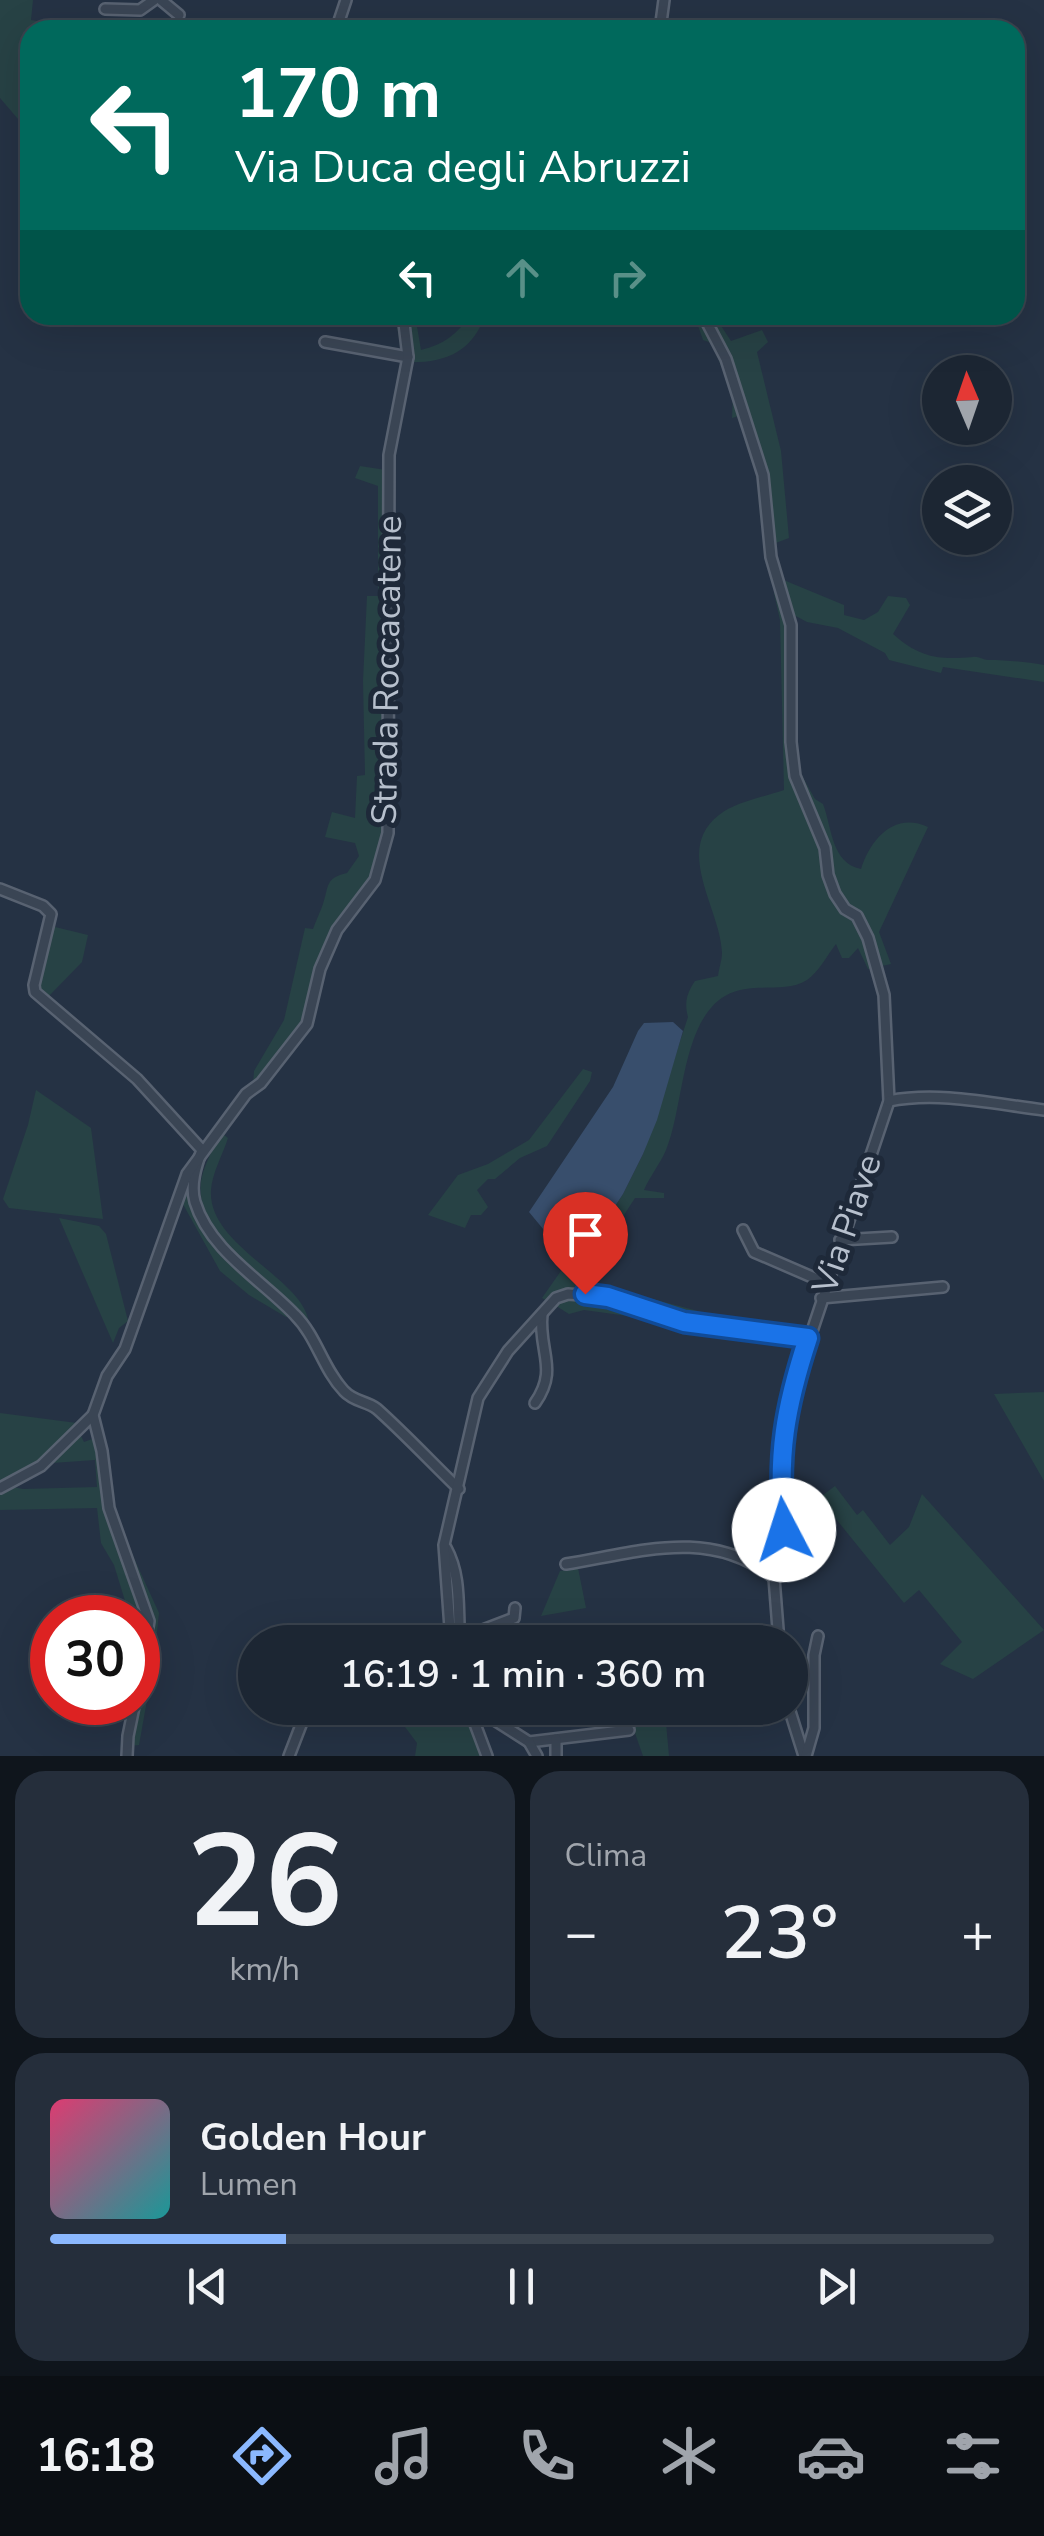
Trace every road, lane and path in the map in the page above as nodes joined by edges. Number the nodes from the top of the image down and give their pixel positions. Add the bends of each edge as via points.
1 (158, 0) edge
2 (106, 9) dead end
3 (179, 14) dead end
4 (403, 325) edge
5 (709, 325) edge
6 (324, 342) dead end
7 (408, 357) junction
8 (0, 890) edge
9 (889, 1101) junction
10 (1044, 1110) edge
11 (202, 1150) junction
12 (743, 1230) dead end
13 (892, 1237) dead end
14 (840, 1240) junction
15 (826, 1284) junction
16 (942, 1287) dead end
17 (821, 1298) junction
18 (542, 1311) junction
19 (808, 1338) junction
20 (535, 1402) dead end
21 (93, 1415) junction
22 (0, 1488) edge
23 (459, 1489) junction
24 (566, 1564) dead end
25 (774, 1578) junction
26 (140, 1595) edge
27 (515, 1608) dead end
28 (455, 1625) edge
29 (497, 1625) edge
30 (778, 1625) edge
31 (818, 1636) dead end
32 (131, 1725) edge
33 (301, 1725) dead end
34 (475, 1725) edge
35 (502, 1725) edge
36 (795, 1725) edge
37 (629, 1730) dead end
38 (556, 1739) junction
39 (529, 1742) junction
40 (127, 1756) edge
41 (289, 1756) edge
42 (487, 1756) edge
43 (537, 1756) edge
44 (556, 1756) edge
45 (805, 1756) edge

1 - 2 street via 140,10
1 - 3 street
4 - 7 street, Strada Roccacatene
5 - 9 street via 763,476 771,557 792,636 795,776 826,848 835,894 858,916 871,948 886,1013
6 - 7 street
7 - 11 street, Strada Roccacatene via 389,455 388,833 375,880 337,930 306,1024
8 - 11 street via 51,914 35,992 138,1079
9 - 10 street via 941,1098
9 - 14 street, Via Piave
11 - 21 street, Strada Roccacatene via 177,1197 125,1348
11 - 23 street via 193,1192 210,1231 296,1316 346,1393 377,1410
12 - 15 street via 754,1252
13 - 14 street
14 - 15 street, Via Piave
15 - 17 street, Via Piave
16 - 17 street
17 - 19 street, Via Piave
18 - 19 street via 556,1298 585,1294 684,1322
18 - 20 street via 548,1384
18 - 23 street via 478,1398
19 - 25 street, Via Piave via 780,1451 784,1530
21 - 22 street, Strada Roccacatene via 41,1466
21 - 26 street via 109,1508
23 - 28 street via 444,1545
24 - 25 street via 691,1546 752,1560
25 - 30 street, Via Piave
27 - 29 street via 514,1618
31 - 45 street via 814,1728
32 - 40 street
33 - 41 street
34 - 42 street
35 - 39 street
36 - 45 street
37 - 38 street
38 - 39 street
38 - 44 street
39 - 43 street

